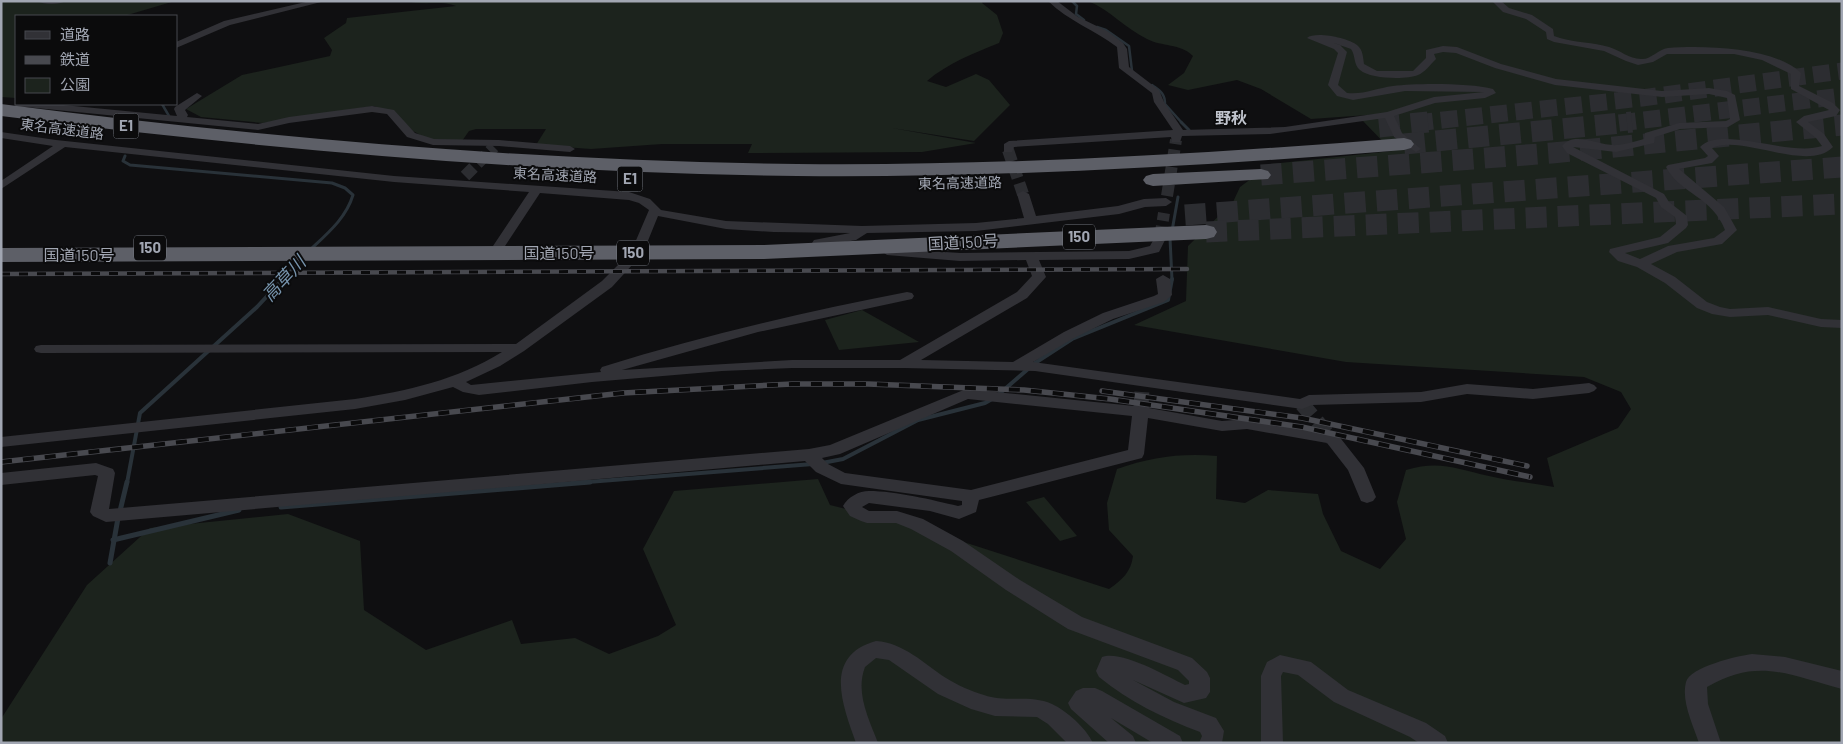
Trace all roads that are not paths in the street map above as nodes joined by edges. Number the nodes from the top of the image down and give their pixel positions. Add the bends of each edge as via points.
1 (41, 1) edge
2 (62, 1) edge
3 (321, 1) edge
4 (1052, 1) edge
5 (1496, 1) edge
6 (178, 44) edge
7 (197, 96) dead end
8 (35, 105) edge
9 (10, 108) edge
10 (178, 120) junction
11 (1, 121) edge
12 (1384, 121) junction
13 (1, 135) edge
14 (1176, 137) junction
15 (251, 138) junction
16 (63, 144) junction
17 (1410, 147) joint
18 (570, 149) dead end
19 (1008, 150) dead end
20 (1261, 175) tunnel mouth
21 (465, 176) tunnel mouth
22 (455, 185) junction
23 (1, 186) edge
24 (536, 190) junction
25 (1023, 194) tunnel mouth
26 (1170, 206) joint
27 (654, 212) junction
28 (1031, 221) junction
29 (864, 229) junction
30 (1206, 232) tunnel mouth
31 (1160, 238) tunnel mouth
32 (818, 243) junction
33 (499, 246) junction
34 (1, 248) edge
35 (848, 248) junction
36 (638, 249) junction
37 (309, 251) junction
38 (1, 255) edge
39 (1031, 256) junction
40 (1642, 264) junction
41 (1163, 279) dead end
42 (907, 296) dead end
43 (1842, 324) edge
44 (519, 348) junction
45 (41, 349) dead end
46 (904, 364) junction
47 (1017, 366) junction
48 (581, 379) junction
49 (454, 382) junction
50 (1588, 388) dead end
51 (1141, 410) junction
52 (1, 442) edge
53 (815, 461) junction
54 (1, 479) edge
55 (971, 496) junction
56 (1367, 497) dead end
57 (1842, 680) edge
58 (867, 743) edge
59 (1082, 743) edge
60 (1125, 743) edge
61 (1172, 743) edge
62 (1210, 743) edge
63 (1272, 743) edge
64 (1437, 743) edge
65 (1710, 743) edge

1 - 2 street
3 - 6 street via 227,23
4 - 14 street via 1075,19 1120,45 1124,68 1156,92 1179,131
5 - 40 street via 1506,10 1529,16 1543,24 1550,31 1550,37 1560,43 1606,49 1632,61 1651,61 1658,53 1667,51 1733,50 1753,54 1783,65 1796,74 1794,87 1836,110 1801,122 1820,136 1828,147 1820,152 1793,152 1726,142 1705,147 1714,156 1708,161 1672,167 1721,211 1731,230 1723,240 1706,245 1693,244 1649,258
7 - 10 street via 179,109 183,115
8 - 10 street
9 - 15 highway, 東名高速道路 / E1 via 92,122
10 - 18 street via 258,127 372,109 390,112 411,135 422,139 444,143
11 - 20 highway, 東名高速道路 / E1 via 347,160 583,177 892,184 1165,180
12 - 14 street via 1367,116 1290,128
12 - 15 highway, 東名高速道路 / E1 via 1116,149 836,160 595,158
12 - 17 street
12 - 40 street via 1434,100 1491,93 1483,89 1416,88 1348,96 1337,92 1333,85 1343,52 1337,46 1311,38 1316,36 1353,47 1365,70 1381,74 1416,73 1431,59 1429,52 1443,49 1457,50 1505,69 1555,82 1662,94 1709,91 1732,97 1735,120 1728,124 1679,126 1649,135 1650,141 1616,149 1573,142 1567,146 1570,151 1660,196 1681,216 1682,225 1664,240 1615,252
13 - 16 street
14 - 19 street via 1009,144
15 - 17 highway, 東名高速道路 / E1 via 592,164 861,170 1135,162
16 - 22 street
16 - 23 street
21 - 22 street
22 - 24 street
24 - 27 street via 629,196 649,203
24 - 33 street
25 - 28 street
26 - 28 street via 1144,203 1119,210
26 - 32 highway, 国道150号 / 150 via 933,238
27 - 29 street via 726,225
27 - 36 street
28 - 29 street via 976,227
29 - 32 street via 852,237
30 - 35 highway, 国道150号 / 150
31 - 39 street via 1156,249 1147,253
32 - 36 highway, 国道150号 / 150
33 - 36 highway, 国道150号 / 150
33 - 37 highway, 国道150号 / 150
34 - 37 highway, 国道150号 / 150
35 - 36 highway, 国道150号 / 150 via 764,252
35 - 39 street via 960,257
36 - 37 highway, 国道150号 / 150
36 - 44 street via 607,284
37 - 38 highway, 国道150号 / 150
39 - 46 street via 1040,277 1022,295
40 - 43 street via 1717,311 1768,311 1821,323
41 - 47 street via 1165,295 1159,299 1108,316
42 - 48 street via 753,328
44 - 45 street
44 - 49 street
46 - 47 street
46 - 48 street via 722,367
47 - 50 street via 1142,386 1302,404 1309,400 1421,397 1467,389 1532,394
48 - 49 street via 479,390
49 - 52 street via 425,392 395,397
51 - 53 street via 966,394
51 - 55 street via 1136,454
51 - 56 street via 1222,426 1247,424 1332,439 1356,468
53 - 54 street via 106,516 99,512 107,473 96,469
53 - 55 street via 841,478
55 - 62 street via 970,508 959,513 930,505 868,497 852,506 867,517 897,517 917,524 957,546 1075,623 1185,664 1200,678 1199,692 1184,694 1133,670 1109,663 1106,671 1124,686 1165,710 1208,725 1213,731
57 - 65 street via 1772,662 1746,662 1713,672 1696,683 1697,704
58 - 59 street via 851,693 853,671 857,660 866,652 880,648 917,666 949,690 994,707 1038,708 1058,720
60 - 61 street via 1079,702 1083,697 1095,696
63 - 64 street via 1271,676 1280,663 1304,668 1341,696 1418,730

